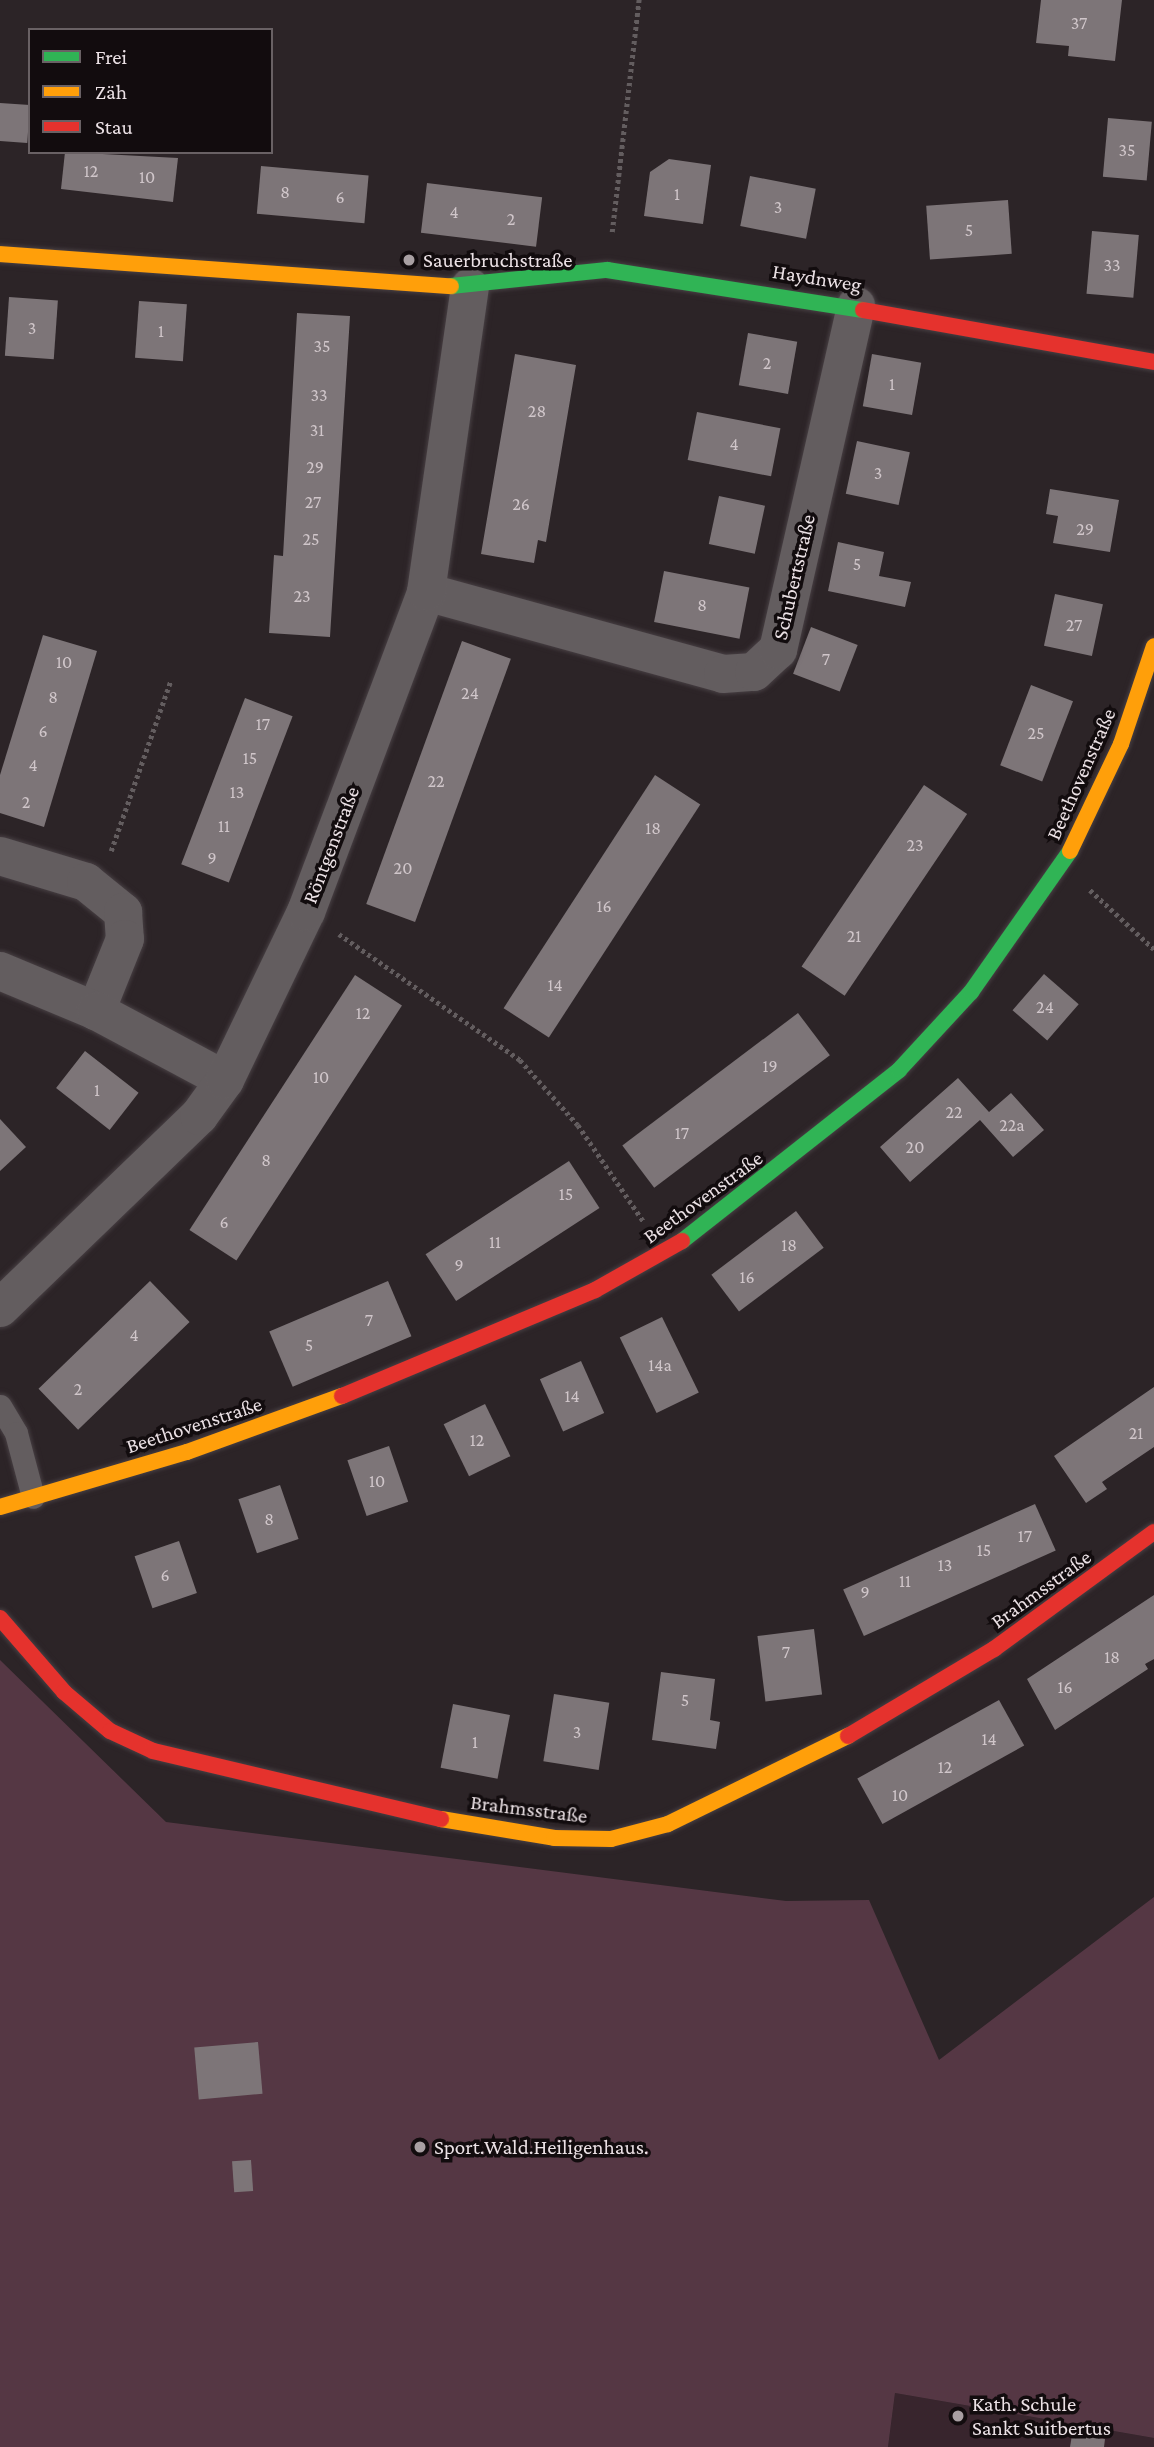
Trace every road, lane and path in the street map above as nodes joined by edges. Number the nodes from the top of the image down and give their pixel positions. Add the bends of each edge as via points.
1 (639, 0) edge
2 (0, 254) edge
3 (607, 270) junction
4 (470, 287) junction
5 (856, 306) junction
6 (1154, 362) edge
7 (426, 592) junction
8 (1154, 646) edge
9 (171, 680) dead end
10 (0, 856) edge
11 (98, 889) junction
12 (1096, 895) dead end
13 (306, 912) junction
14 (1154, 949) edge
15 (0, 971) edge
16 (96, 1011) junction
17 (225, 1080) junction
18 (665, 1254) junction
19 (0, 1308) edge
20 (0, 1406) edge
21 (33, 1497) junction
22 (0, 1507) edge
23 (1154, 1532) edge
24 (0, 1618) edge

1 - 3 path
2 - 4 street
3 - 4 street, Haydnweg
3 - 5 street, Haydnweg
4 - 7 street, Röntgenstraße
5 - 6 street, Haydnweg
5 - 7 street, Schubertstraße via 778,650 754,672 723,674
7 - 13 street, Röntgenstraße
8 - 18 street, Beethovenstraße via 1121,744 1063,865 971,992 899,1070 828,1131
9 - 11 path
10 - 11 street
11 - 16 street via 123,912 125,939
12 - 14 path
13 - 17 street, Röntgenstraße
13 - 18 path via 520,1060 578,1125
15 - 16 street
16 - 17 street
17 - 19 street, Röntgenstraße via 200,1116
18 - 21 street, Beethovenstraße via 374,1384 187,1452
20 - 21 lane via 16,1433
21 - 22 street, Beethovenstraße
23 - 24 street, Brahmsstraße via 994,1649 881,1720 668,1824 611,1839 554,1838 393,1811 153,1751 110,1731 64,1692

